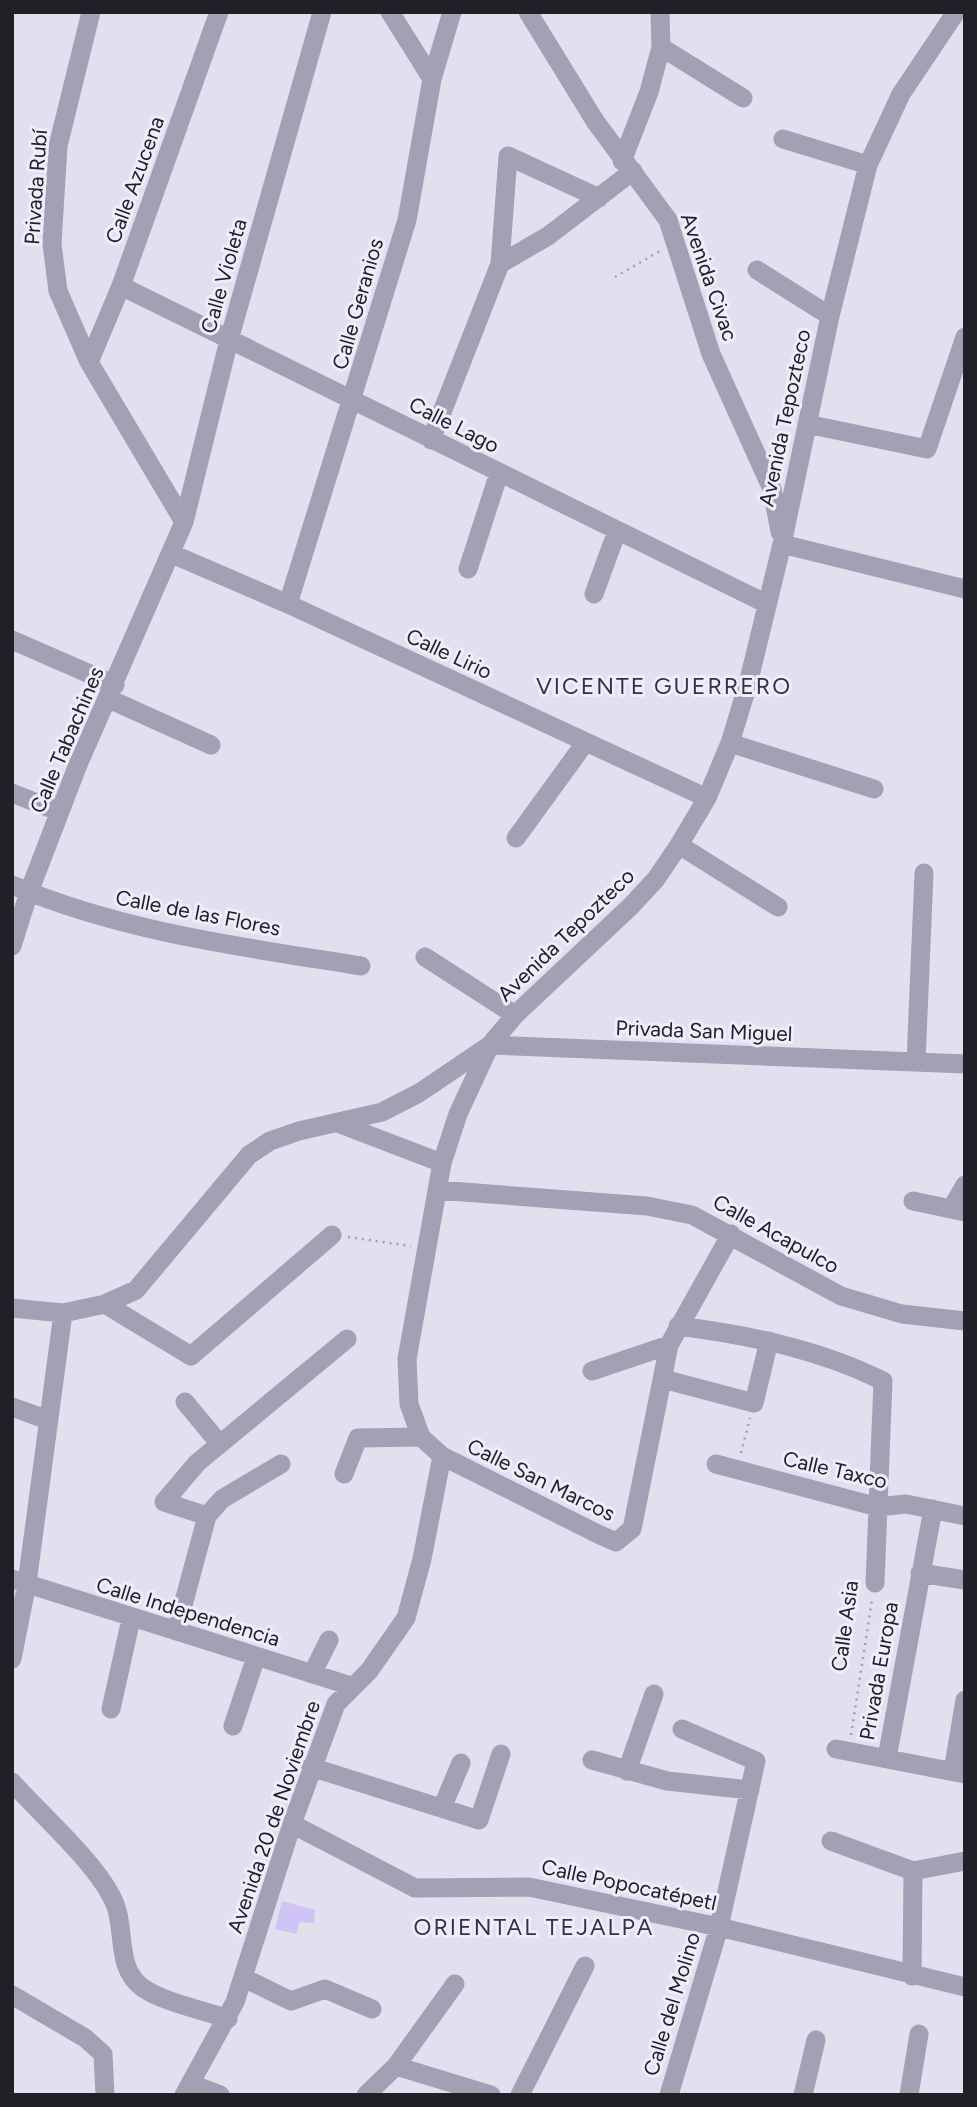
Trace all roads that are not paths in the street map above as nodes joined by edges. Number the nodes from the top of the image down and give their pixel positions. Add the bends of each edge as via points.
1 (91, 12) edge
2 (219, 12) edge
3 (322, 12) edge
4 (390, 12) edge
5 (452, 12) edge
6 (528, 12) edge
7 (956, 12) edge
8 (657, 14) edge
9 (661, 47) junction
10 (432, 79) junction
11 (743, 98) dead end
12 (783, 139) dead end
13 (868, 165) junction
14 (628, 166) junction
15 (598, 198) junction
16 (500, 264) junction
17 (757, 270) dead end
18 (121, 286) junction
19 (830, 316) junction
20 (965, 337) edge
21 (229, 340) junction
22 (89, 362) junction
23 (960, 364) edge
24 (354, 399) junction
25 (807, 424) junction
26 (431, 440) junction
27 (499, 473) junction
28 (184, 522) junction
29 (617, 531) junction
30 (782, 544) junction
31 (172, 554) junction
32 (468, 569) dead end
33 (965, 589) edge
34 (594, 594) dead end
35 (288, 604) junction
36 (767, 604) junction
37 (12, 640) edge
38 (112, 692) junction
39 (585, 743) junction
40 (730, 743) junction
41 (211, 745) dead end
42 (874, 789) dead end
43 (12, 793) edge
44 (707, 798) junction
45 (60, 812) junction
46 (516, 838) dead end
47 (679, 845) junction
48 (924, 873) dead end
49 (21, 888) edge
50 (778, 907) dead end
51 (12, 946) edge
52 (425, 957) dead end
53 (360, 966) dead end
54 (515, 1014) junction
55 (490, 1045) junction
56 (916, 1062) junction
57 (965, 1064) edge
58 (340, 1124) junction
59 (442, 1163) junction
60 (965, 1185) edge
61 (437, 1190) junction
62 (913, 1201) dead end
63 (958, 1210) edge
64 (732, 1234) junction
65 (332, 1235) road end
66 (105, 1304) junction
67 (12, 1308) edge
68 (63, 1313) junction
69 (965, 1321) edge
70 (678, 1326) junction
71 (347, 1339) dead end
72 (769, 1341) junction
73 (669, 1345) junction
74 (592, 1371) dead end
75 (663, 1379) junction
76 (185, 1402) dead end
77 (12, 1407) edge
78 (48, 1420) junction
79 (421, 1437) junction
80 (219, 1443) junction
81 (442, 1455) junction
82 (281, 1464) dead end
83 (716, 1464) dead end
84 (344, 1474) dead end
85 (878, 1507) junction
86 (933, 1509) junction
87 (207, 1516) junction
88 (965, 1516) edge
89 (965, 1580) edge
90 (20, 1581) edge
91 (918, 1582) junction
92 (875, 1583) road end
93 (131, 1619) junction
94 (176, 1631) junction
95 (330, 1640) dead end
96 (256, 1657) junction
97 (12, 1659) edge
98 (312, 1674) junction
99 (351, 1686) junction
100 (654, 1694) dead end
101 (965, 1700) edge
102 (111, 1709) dead end
103 (233, 1726) dead end
104 (682, 1729) dead end
105 (842, 1750) road end
106 (501, 1754) dead end
107 (887, 1758) junction
108 (592, 1760) dead end
109 (461, 1763) dead end
110 (311, 1767) junction
111 (626, 1771) junction
112 (959, 1772) edge
113 (12, 1782) edge
114 (750, 1790) junction
115 (442, 1808) junction
116 (292, 1824) junction
117 (831, 1840) dead end
118 (965, 1861) edge
119 (913, 1871) junction
120 (719, 1927) junction
121 (585, 1966) dead end
122 (912, 1976) junction
123 (244, 1978) junction
124 (455, 1984) dead end
125 (965, 1987) edge
126 (12, 1995) edge
127 (372, 2008) dead end
128 (228, 2019) junction
129 (919, 2034) dead end
130 (816, 2040) dead end
131 (396, 2066) junction
132 (187, 2089) edge
133 (105, 2095) edge
134 (220, 2095) edge
135 (366, 2095) edge
136 (491, 2095) edge
137 (520, 2095) edge
138 (669, 2095) edge
139 (803, 2095) edge
140 (909, 2095) edge

1 - 22 street, Privada Rubí via 58,146 52,244 58,291
2 - 18 street, Calle Azucena
3 - 21 street, Calle Violeta
4 - 10 street
5 - 10 street, Calle Geranios
6 - 14 street, Avenida Civac
7 - 13 street, Avenida Tepozteco via 901,94
8 - 9 street
9 - 11 street
9 - 14 street
10 - 24 street, Calle Geranios via 407,220
12 - 13 street
13 - 19 street, Avenida Tepozteco
14 - 15 street
14 - 30 street, Avenida Civac via 668,220 711,354 772,489
15 - 16 street via 548,236
15 - 16 street via 508,156
16 - 26 street
17 - 19 street
18 - 21 street, Calle Lago
18 - 22 street, Calle Azucena
19 - 25 street, Avenida Tepozteco
20 - 23 street
21 - 24 street, Calle Lago
21 - 28 street, Calle Violeta
22 - 28 street
23 - 25 street via 927,449
24 - 26 street, Calle Lago
24 - 35 street, Calle Geranios
25 - 30 street, Avenida Tepozteco
26 - 27 street, Calle Lago
27 - 29 street, Calle Lago
27 - 32 street
28 - 31 street, Calle Violeta
29 - 34 street
29 - 36 street, Calle Lago
30 - 33 street
30 - 36 street, Avenida Tepozteco
31 - 35 street, Calle Lirio
31 - 38 street, Calle Tabachines
35 - 39 street, Calle Lirio
36 - 40 street, Avenida Tepozteco
37 - 38 street
38 - 41 street
38 - 45 street, Calle Tabachines
39 - 44 street, Calle Lirio
39 - 46 street
40 - 42 street
40 - 44 street, Avenida Tepozteco
43 - 45 street
44 - 47 street, Avenida Tepozteco
45 - 49 street, Calle Tabachines
47 - 50 street
47 - 54 street, Avenida Tepozteco via 631,906
48 - 56 street
49 - 51 street, Calle Tabachines
49 - 53 street, Calle de las Flores via 111,921
52 - 54 street
54 - 55 street, Avenida Tepozteco
55 - 56 street, Privada San Miguel
55 - 58 street, Avenida Tepozteco via 419,1093 382,1112
55 - 59 street via 458,1114
56 - 57 street, Privada San Miguel
58 - 59 street
58 - 66 street, Avenida Tepozteco via 289,1134 249,1155 156,1270 136,1290
59 - 61 street
60 - 63 street
61 - 64 street, Calle Acapulco via 647,1206 692,1215
61 - 79 street via 407,1359 409,1405
62 - 63 street
64 - 69 street, Calle Acapulco via 841,1296 902,1314
64 - 70 street, Calle San Marcos
65 - 66 street via 191,1356
66 - 68 street, Avenida Tepozteco
67 - 68 street, Avenida Tepozteco
68 - 78 street
70 - 72 street
70 - 73 street, Calle San Marcos
71 - 80 street
72 - 75 street via 754,1403
72 - 85 street, Calle Asia via 854,1366 883,1381
73 - 74 street
73 - 75 street, Calle San Marcos
75 - 81 street, Calle San Marcos via 632,1529 616,1542
76 - 80 street
77 - 78 street
78 - 90 street
79 - 81 street
79 - 84 street via 358,1438
80 - 87 street via 178,1481 164,1502
81 - 99 street, Avenida 20 de Noviembre via 406,1618 388,1647
82 - 87 street via 222,1499
83 - 85 street, Calle Taxco
85 - 86 street, Calle Taxco via 906,1504
85 - 92 street, Calle Asia
86 - 88 street, Calle Taxco
86 - 91 street, Privada Europa
87 - 94 street
89 - 91 street
90 - 93 street, Calle Independencia
90 - 97 street
91 - 107 street, Privada Europa
93 - 94 street, Calle Independencia
93 - 102 street
94 - 96 street, Calle Independencia
95 - 98 street
96 - 98 street, Calle Independencia
96 - 103 street
98 - 99 street, Calle Independencia
99 - 110 street, Avenida 20 de Noviembre via 335,1704
100 - 111 street
101 - 112 street
104 - 114 street, Calle del Molino via 756,1760
105 - 107 street
106 - 115 street via 480,1820
107 - 112 street
108 - 111 street
109 - 115 street
110 - 115 street
110 - 116 street, Avenida 20 de Noviembre
111 - 114 street via 681,1783
113 - 128 street via 100,1878 115,1904 131,1976 143,1988
114 - 120 street, Calle del Molino
116 - 120 street, Calle Popocatépetl via 415,1888 529,1887
116 - 123 street, Avenida 20 de Noviembre
117 - 119 street
118 - 119 street
119 - 122 street
120 - 122 street, Calle Popocatépetl
120 - 138 street, Calle del Molino
121 - 137 street
122 - 125 street, Calle Popocatépetl
123 - 127 street via 291,2001 326,1989
123 - 128 street, Avenida 20 de Noviembre
124 - 131 street
126 - 133 street via 85,2038 103,2054
128 - 132 street, Avenida 20 de Noviembre
129 - 140 street
130 - 139 street
131 - 135 street
131 - 136 street
132 - 134 street

